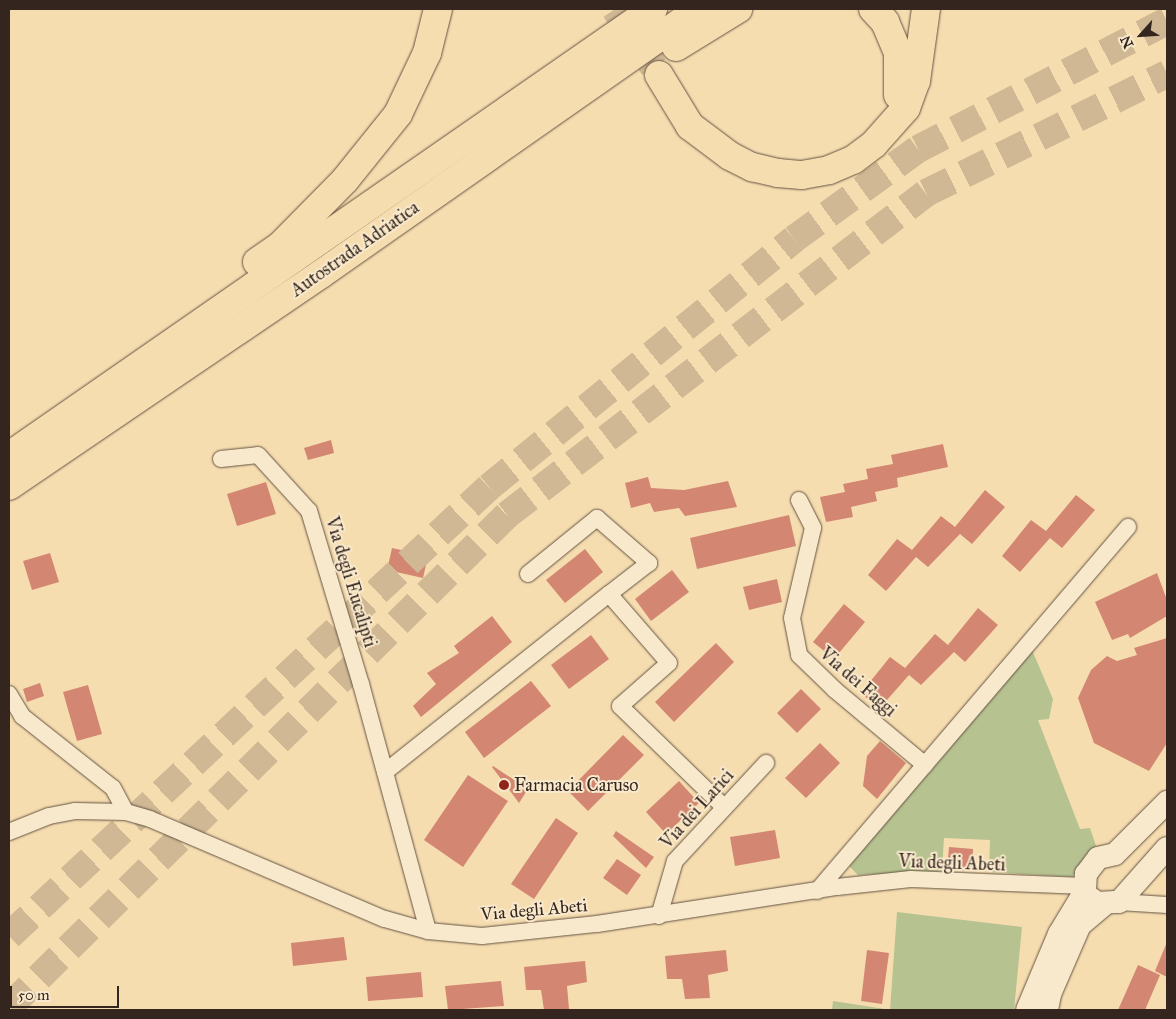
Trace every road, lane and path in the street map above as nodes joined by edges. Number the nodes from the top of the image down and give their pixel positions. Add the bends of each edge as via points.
1 (438, 9) edge
2 (653, 9) edge
3 (700, 9) edge
4 (738, 9) edge
5 (873, 9) edge
6 (926, 9) edge
7 (659, 74) tunnel mouth
8 (889, 128) junction
9 (321, 274) junction
10 (9, 446) edge
11 (9, 456) edge
12 (221, 459) dead end
13 (9, 486) edge
14 (798, 500) dead end
15 (1128, 527) dead end
16 (528, 574) dead end
17 (609, 594) junction
18 (9, 694) edge
19 (766, 763) dead end
20 (925, 765) junction
21 (385, 772) junction
22 (724, 807) junction
23 (1165, 811) edge
24 (126, 812) junction
25 (9, 832) edge
26 (1167, 848) edge
27 (1115, 854) junction
28 (1085, 889) junction
29 (817, 890) junction
30 (1119, 897) junction
31 (1167, 905) edge
32 (659, 916) junction
33 (428, 931) junction
34 (1045, 996) edge
35 (1027, 1010) edge

1 - 10 highway via 426,53 398,114 345,180 281,245
2 - 11 highway, Autostrada Adriatica
3 - 9 highway, Autostrada Adriatica
4 - 9 highway via 478,179
5 - 8 highway via 885,22 898,53 901,86
6 - 8 highway via 916,81 906,108
7 - 8 highway via 690,126 711,144 752,167 802,175 828,170 853,160
9 - 13 highway, Autostrada Adriatica
12 - 21 street, Via degli Eucalipti via 258,455 309,511
14 - 20 street, Via dei Faggi via 813,528 792,618 799,655 835,690
15 - 20 street
16 - 17 street via 598,518 649,563
17 - 21 street
17 - 22 street via 668,663 620,706
18 - 24 street via 22,716 113,788
19 - 22 street, Via dei Larici
20 - 29 street
21 - 33 street, Via degli Eucalipti
22 - 32 street, Via dei Larici via 675,860
23 - 27 street
24 - 25 street, Via degli Abeti via 75,811
24 - 33 street, Via degli Abeti via 385,919
26 - 30 street
27 - 28 street via 1098,858 1086,874
27 - 30 street via 1130,865
28 - 29 street, Via degli Abeti via 911,880
28 - 30 street via 1094,902
28 - 34 street via 1059,934
29 - 32 street, Via degli Abeti
30 - 31 street
30 - 34 street via 1080,925
32 - 33 street, Via degli Abeti via 534,933 482,936
34 - 35 street

